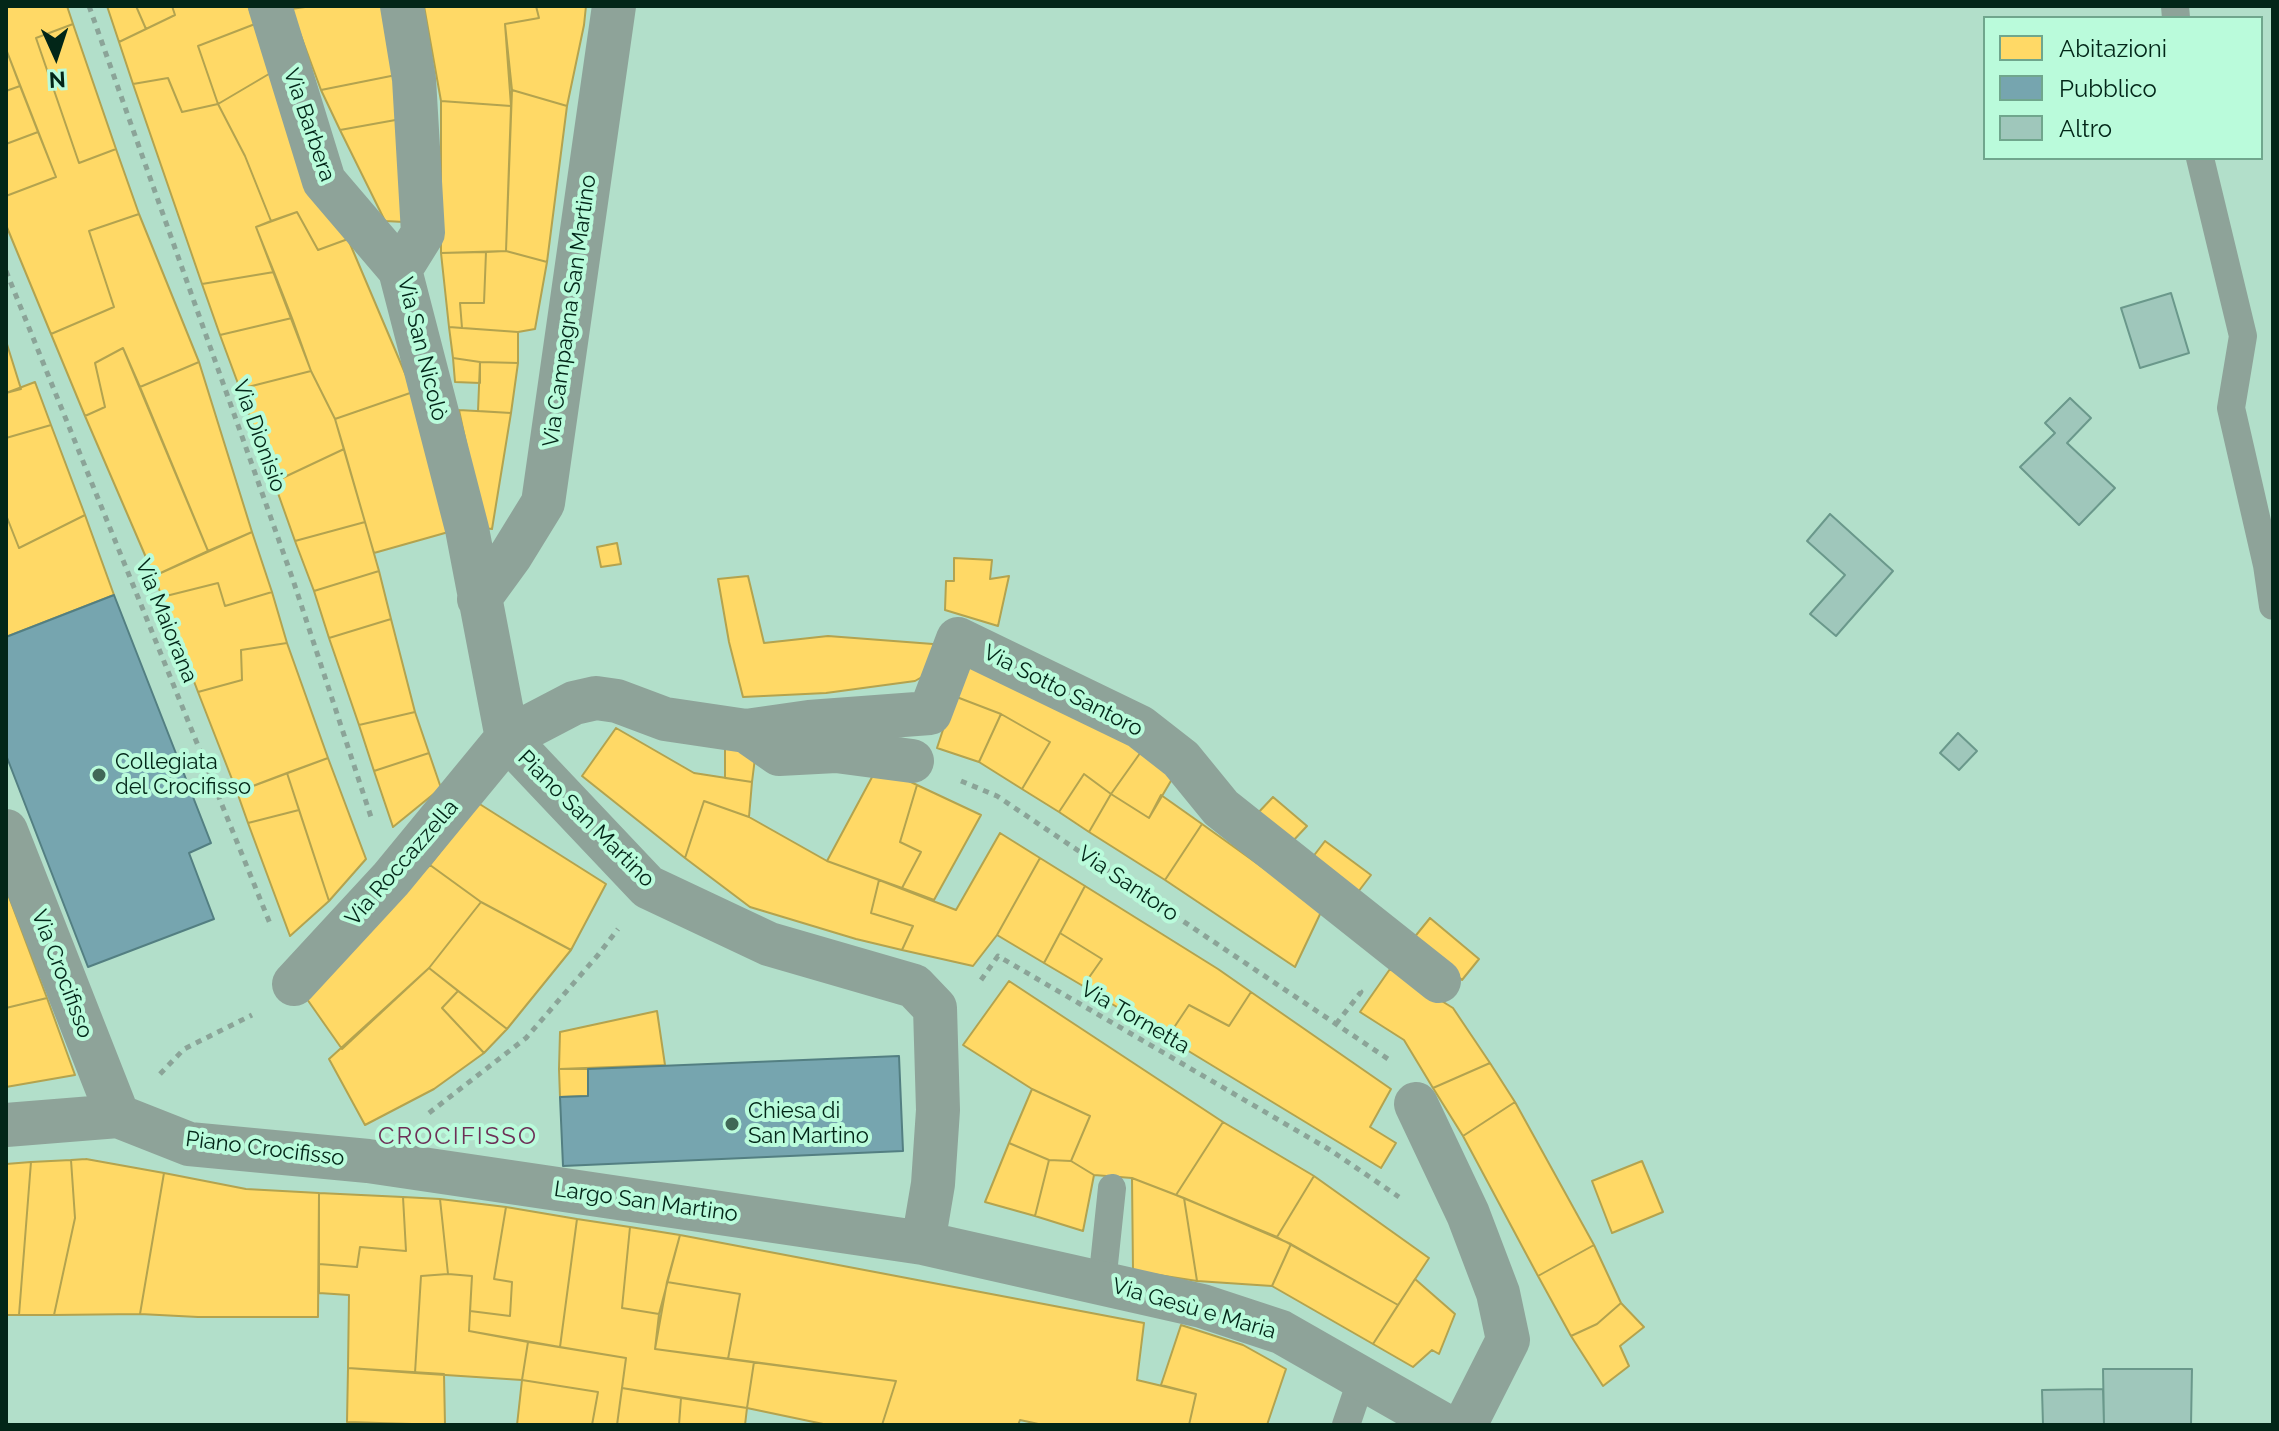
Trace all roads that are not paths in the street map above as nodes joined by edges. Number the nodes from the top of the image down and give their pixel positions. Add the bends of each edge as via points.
1 (270, 6) edge
2 (402, 6) edge
3 (614, 6) edge
4 (2200, 160) edge
5 (400, 270) junction
6 (479, 599) junction
7 (2273, 606) edge
8 (746, 731) junction
9 (507, 738) junction
10 (912, 761) road end
11 (6, 831) edge
12 (1439, 981) dead end
13 (294, 984) road end
14 (1416, 1104) road end
15 (118, 1116) junction
16 (6, 1125) edge
17 (368, 1161) joint
18 (1112, 1188) dead end
19 (923, 1243) junction
20 (1102, 1283) junction
21 (1362, 1378) junction
22 (1475, 1407) edge
23 (1346, 1425) edge
24 (1444, 1425) edge

1 - 5 street, Via Barbera via 324,181
2 - 5 street, Via San Nicolò via 414,79 423,233
3 - 6 street, Via Campagna San Martino via 543,503
4 - 7 lane via 2243,336 2231,408
5 - 6 street, Via San Nicolò via 467,529
6 - 9 street, Via San Nicolò
8 - 9 street via 665,719 596,698 574,703
8 - 10 street via 779,754 836,751
8 - 12 street, Via Sotto Santoro via 930,713 958,639 1140,727 1181,759 1221,808
9 - 13 street, Via Roccazzella via 391,879
9 - 19 street, Piano San Martino via 648,887 769,944 914,986 935,1008 938,1110
11 - 15 street, Via Crocifisso
14 - 22 street via 1468,1214 1498,1293 1508,1340
15 - 16 street
15 - 17 street, Piano Crocifisso via 189,1144
17 - 19 street, Largo San Martino
18 - 20 lane
19 - 20 street, Via Gesù e Maria
20 - 21 street, Via Gesù e Maria via 1202,1306 1281,1332
21 - 23 lane
21 - 24 street, Via Gesù e Maria

